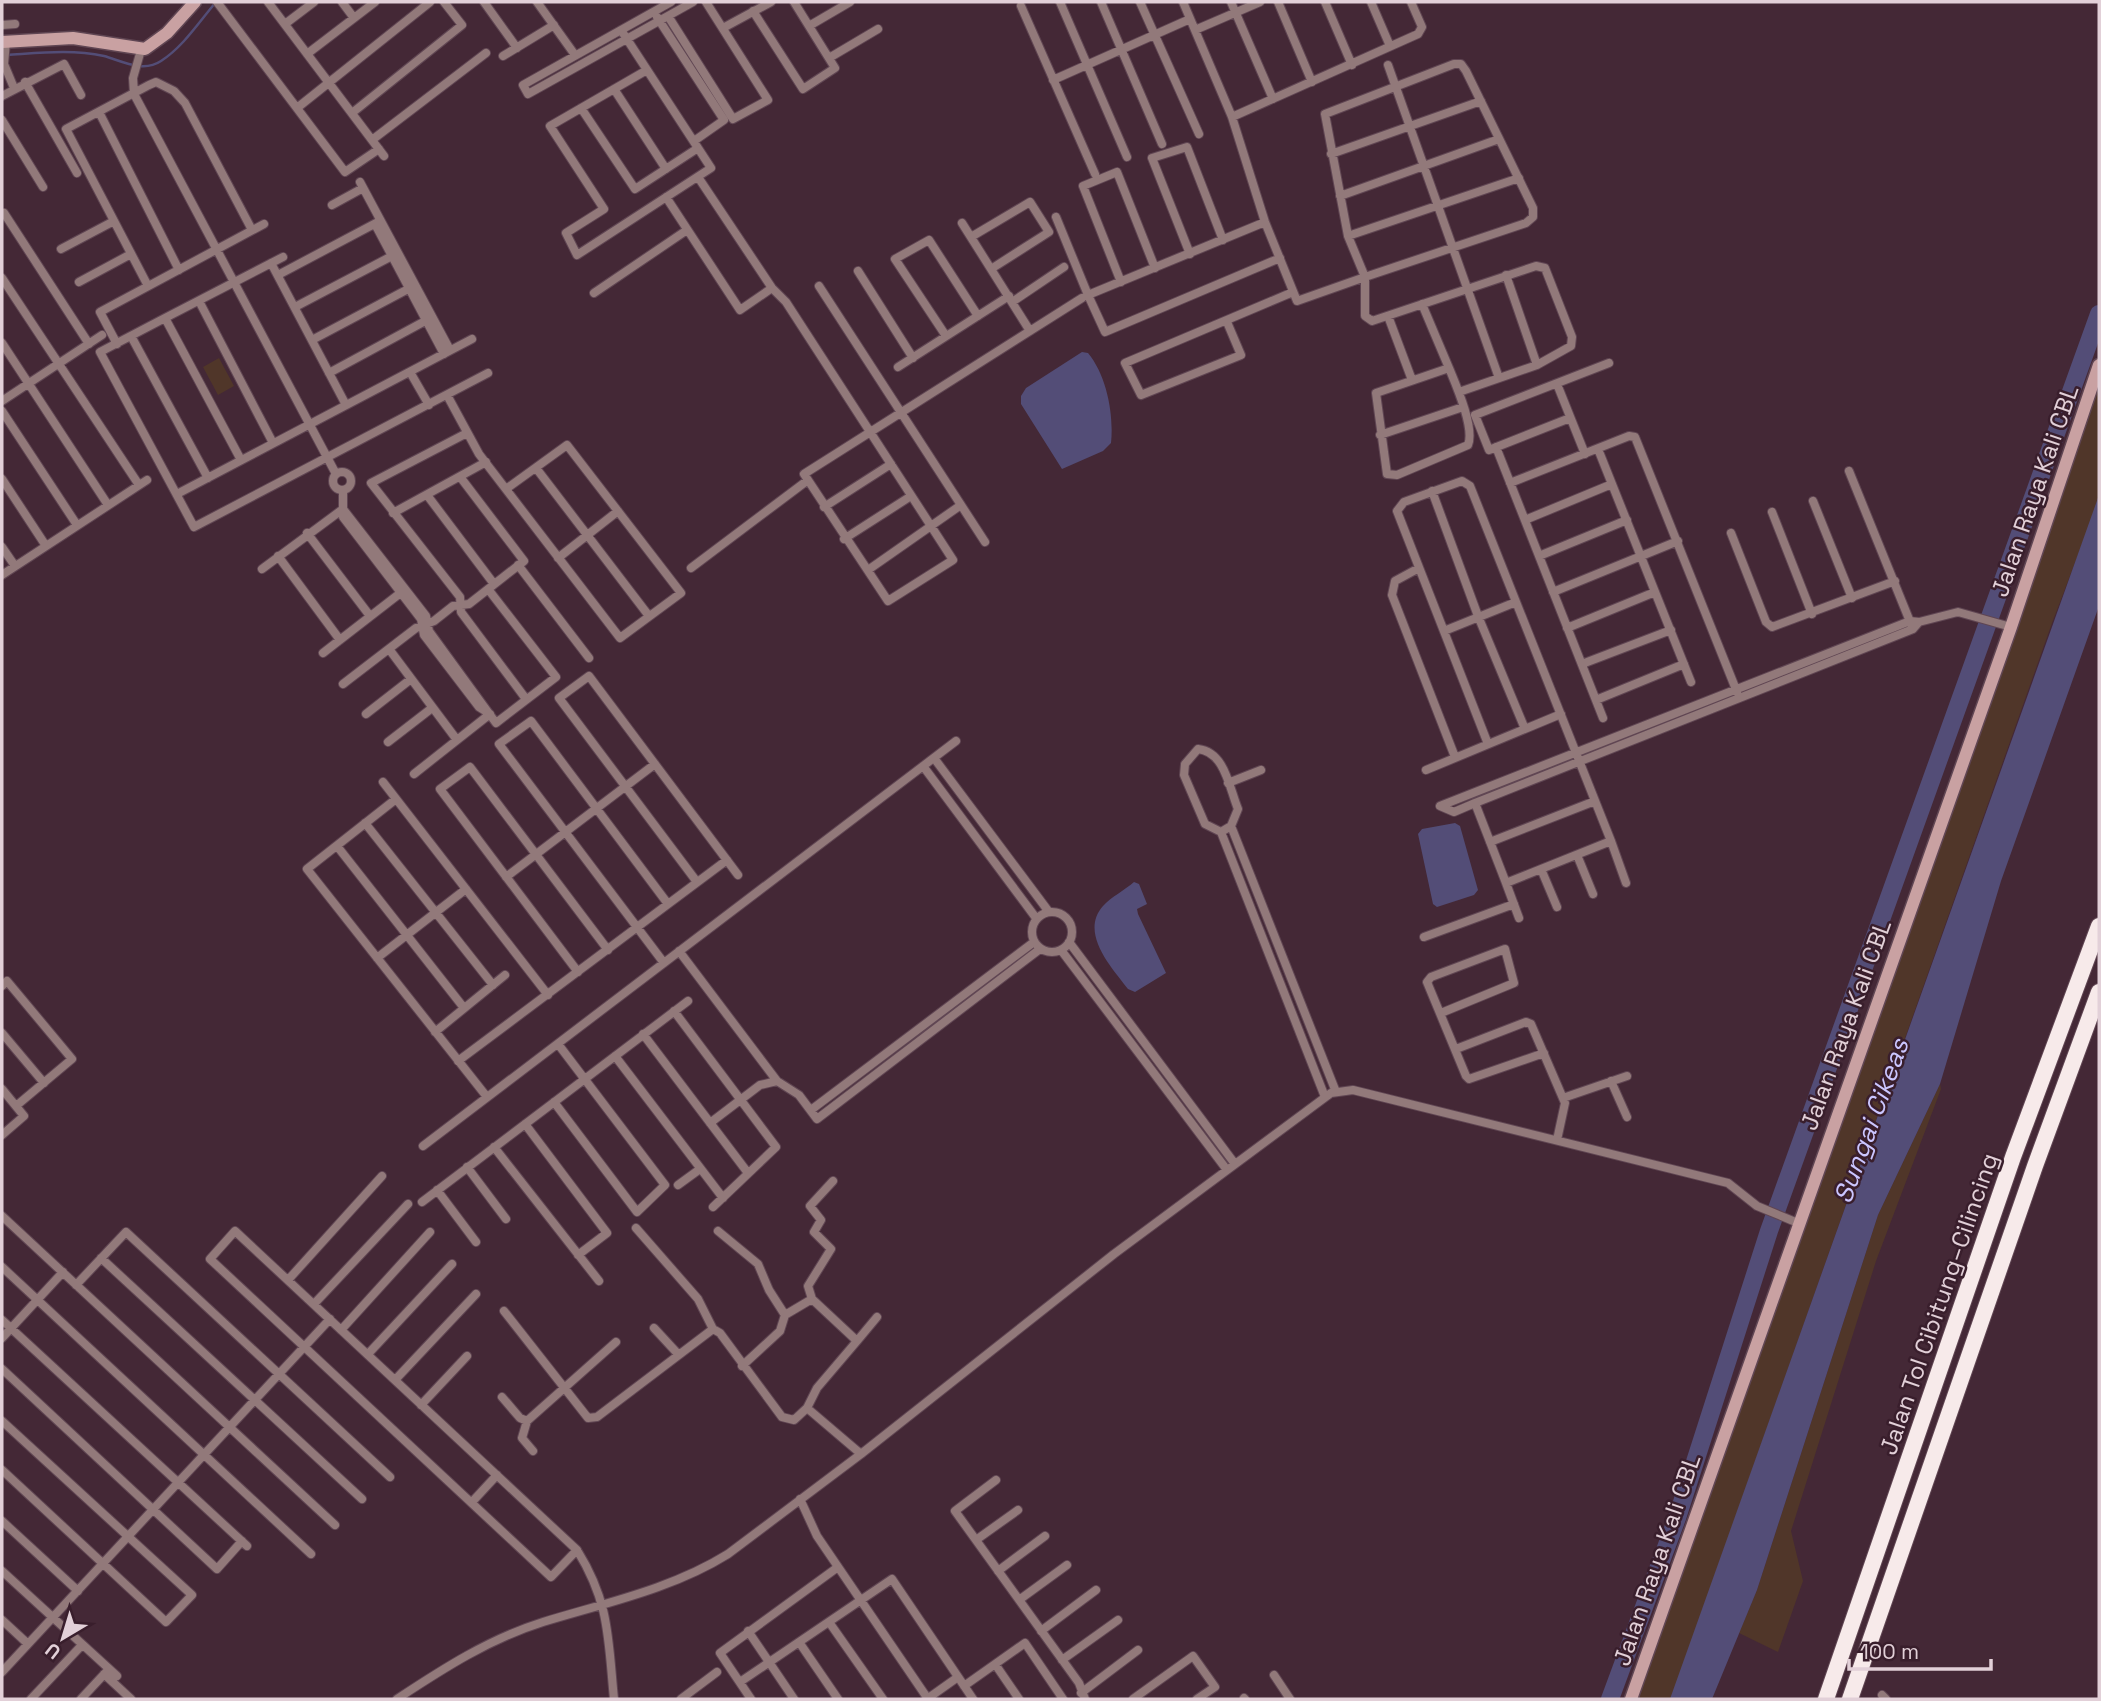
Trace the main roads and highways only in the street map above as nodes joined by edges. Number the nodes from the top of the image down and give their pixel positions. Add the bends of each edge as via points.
1 (195, 2) edge
2 (5, 44) edge
3 (2099, 365) edge
4 (2099, 926) edge
5 (2099, 992) edge
6 (1631, 1699) edge
7 (1826, 1699) edge
8 (1850, 1699) edge

1 - 2 main road via 140,54 73,38
3 - 6 main road, Jalan Raya Kali CBL via 2011,627
4 - 7 highway, Jalan Tol Cibitung–Cilincing via 2013,1157
5 - 8 highway, Jalan Tol Cibitung–Cilincing

